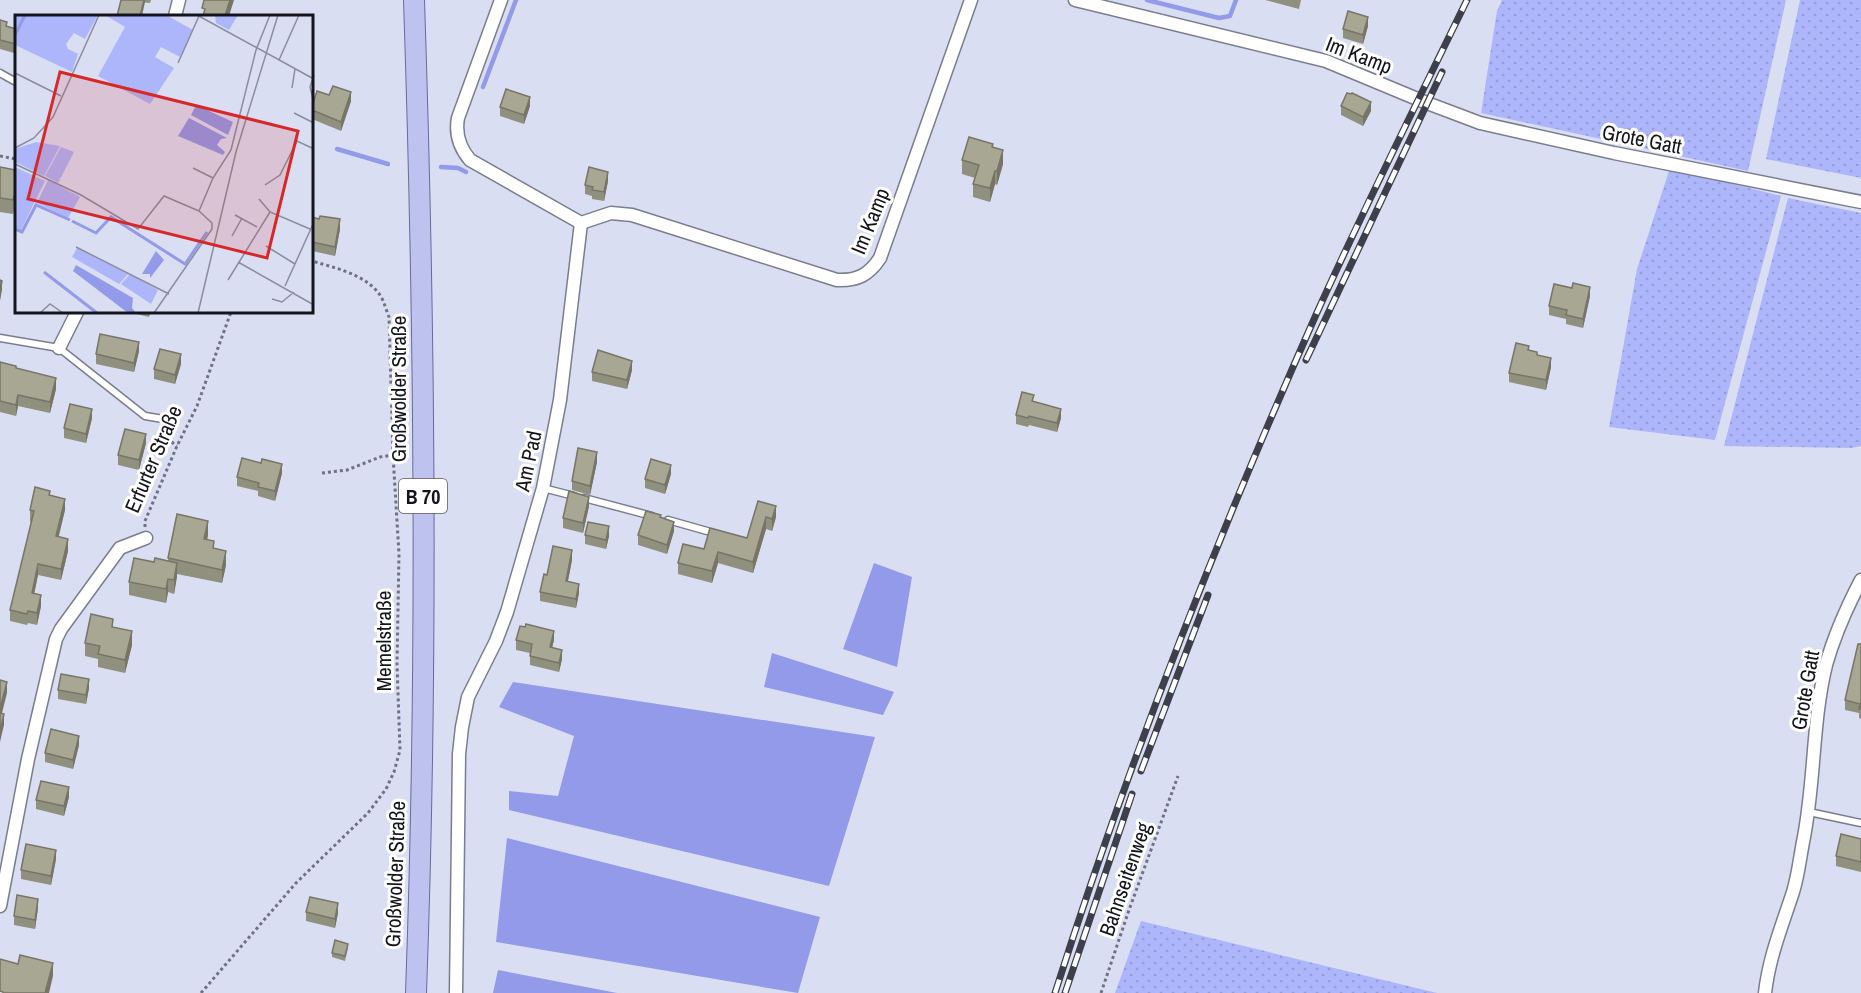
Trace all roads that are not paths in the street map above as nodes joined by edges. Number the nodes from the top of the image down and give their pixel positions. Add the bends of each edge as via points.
1 (179, 0) edge
2 (414, 0) edge
3 (501, 0) edge
4 (971, 0) edge
5 (1075, 0) edge
6 (175, 15) edge
7 (0, 73) edge
8 (15, 81) edge
9 (1418, 99) joint
10 (1861, 202) edge
11 (581, 223) junction
12 (76, 314) edge
13 (0, 338) edge
14 (59, 348) junction
15 (163, 419) road end
16 (543, 488) junction
17 (707, 531) edge
18 (146, 538) road end
19 (1861, 580) edge
20 (1809, 812) junction
21 (1861, 823) edge
22 (0, 906) edge
23 (416, 993) edge
24 (456, 993) edge
25 (1765, 993) edge

1 - 6 street
2 - 23 main road, Großwolder Straße / B 70 via 422,307 423,714
3 - 11 street via 458,118 460,145 470,160
4 - 11 street, Im Kamp via 880,258 867,273 856,279 837,280 632,214 611,213
5 - 9 street, Im Kamp via 1326,61
7 - 8 lane
9 - 10 street, Grote Gatt via 1480,123 1543,138
11 - 16 street, Am Pad via 560,400
12 - 14 street
13 - 14 lane
14 - 15 lane via 145,416
16 - 17 lane
16 - 24 street, Am Pad via 507,612 468,697 463,718 459,754
18 - 22 street, Erfurter Straße via 120,548 56,639
19 - 20 street, Grote Gatt via 1826,666
20 - 21 lane
20 - 25 street, Grote Gatt via 1794,890 1777,937

